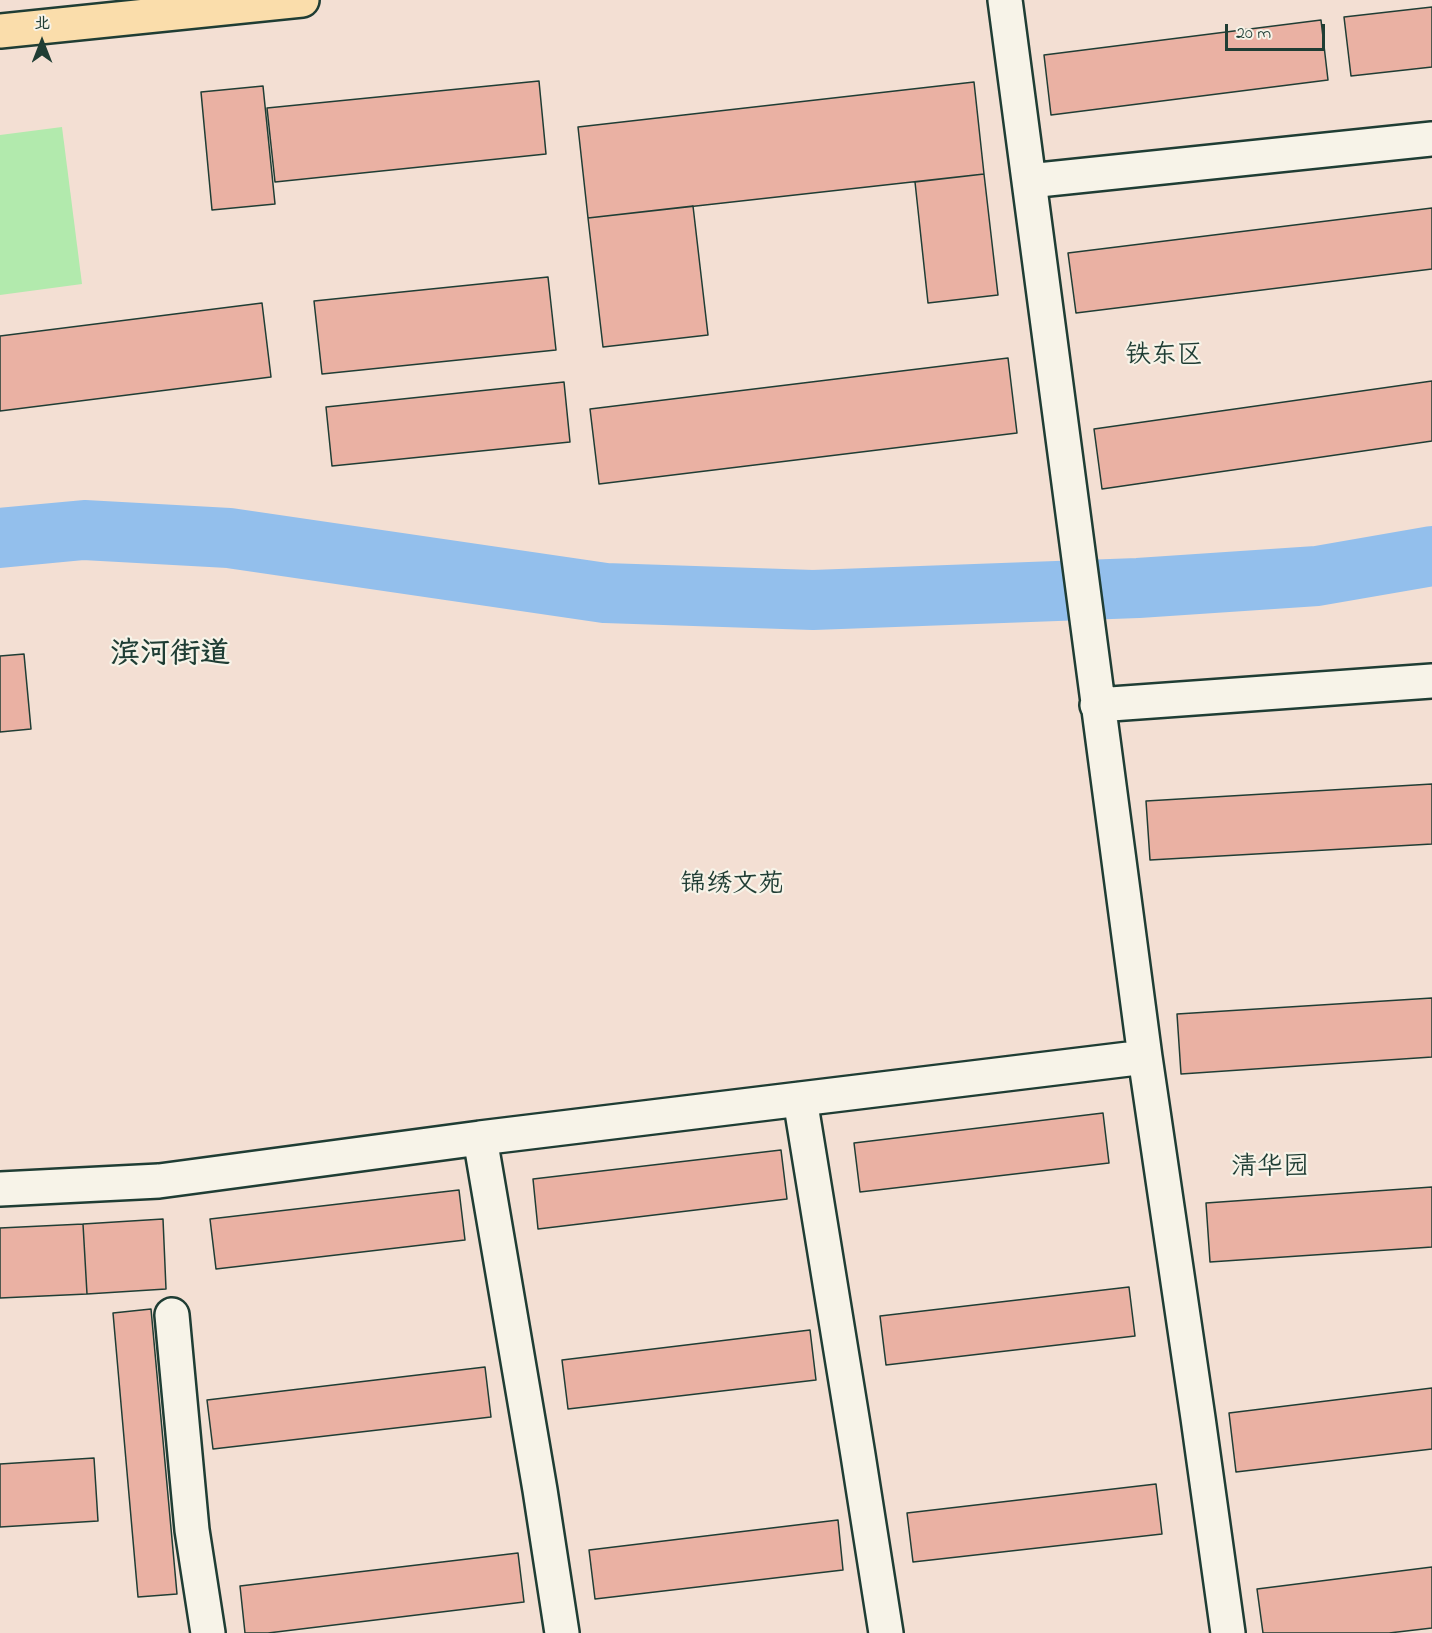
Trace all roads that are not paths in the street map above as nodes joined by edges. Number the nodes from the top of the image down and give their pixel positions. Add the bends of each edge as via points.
1 (302, 0) edge
2 (1005, 0) edge
3 (0, 31) edge
4 (1432, 138) edge
5 (1029, 181) junction
6 (1432, 681) edge
7 (1097, 705) junction
8 (1145, 1057) junction
9 (800, 1099) junction
10 (480, 1138) junction
11 (0, 1189) edge
12 (172, 1315) dead end
13 (208, 1633) edge
14 (562, 1633) edge
15 (886, 1633) edge
16 (1228, 1633) edge

1 - 3 main road
2 - 5 street
4 - 5 street
5 - 7 street
6 - 7 street
7 - 8 street
8 - 9 street
8 - 16 street
9 - 10 street
9 - 15 street
10 - 11 street via 159,1181
10 - 14 street
12 - 13 street via 192,1530

